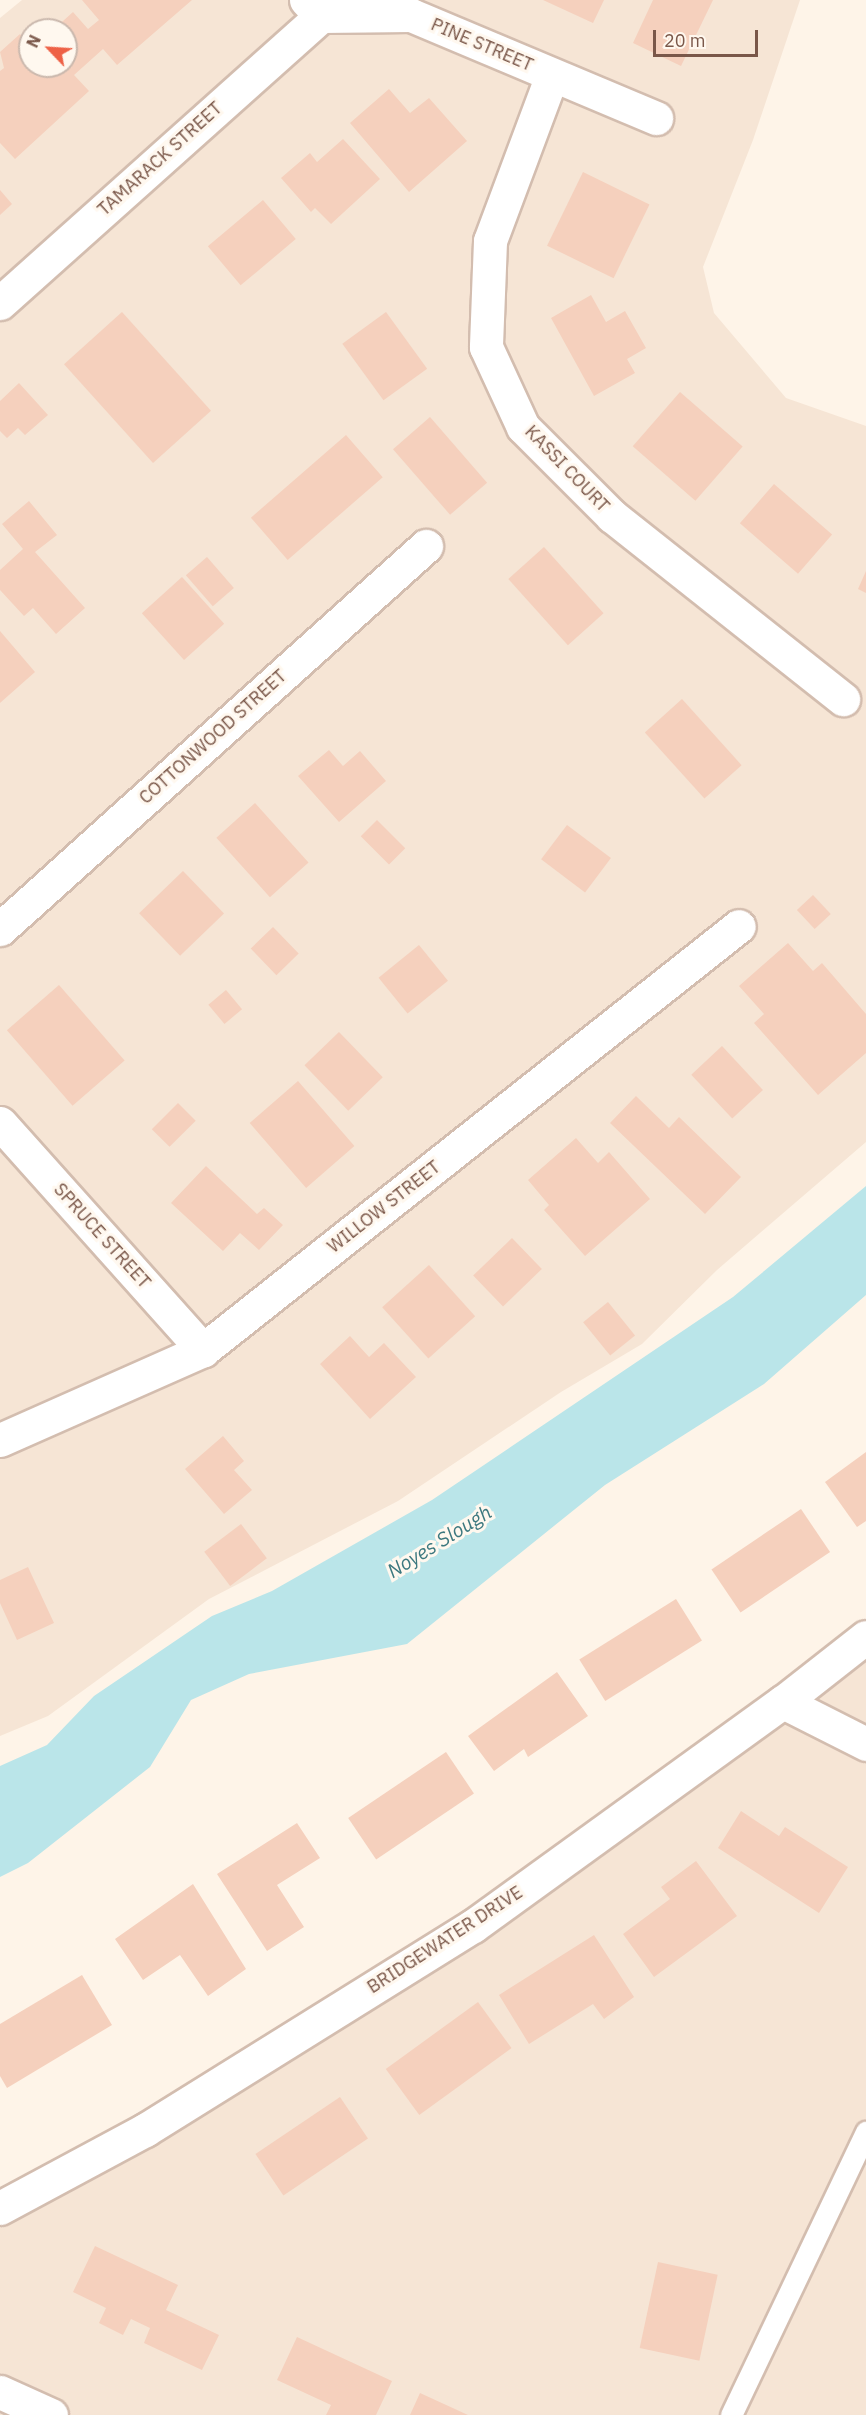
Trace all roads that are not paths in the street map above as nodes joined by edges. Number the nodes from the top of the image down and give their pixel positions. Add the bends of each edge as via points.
1 (313, 8) edge
2 (552, 75) junction
3 (656, 118) dead end
4 (0, 303) edge
5 (426, 546) dead end
6 (843, 699) dead end
7 (739, 926) dead end
8 (0, 929) edge
9 (0, 1123) edge
10 (203, 1350) junction
11 (0, 1440) edge
12 (866, 1637) edge
13 (783, 1702) junction
14 (866, 1744) edge
15 (866, 2132) edge
16 (0, 2208) edge
17 (0, 2392) edge
18 (51, 2415) edge
19 (731, 2415) edge

1 - 2 street, PINE STREET via 411,15
1 - 4 street, TAMARACK STREET
2 - 3 street, PINE STREET
2 - 6 street, KASSI COURT via 490,241 486,347 523,427 612,516
5 - 8 street, COTTONWOOD STREET
7 - 10 street, WILLOW STREET
9 - 10 street, SPRUCE STREET
10 - 11 street, WILLOW STREET
12 - 13 street, BRIDGEWATER DRIVE
13 - 14 street
13 - 16 street, BRIDGEWATER DRIVE via 473,1926 145,2130
15 - 19 lane
17 - 18 street

